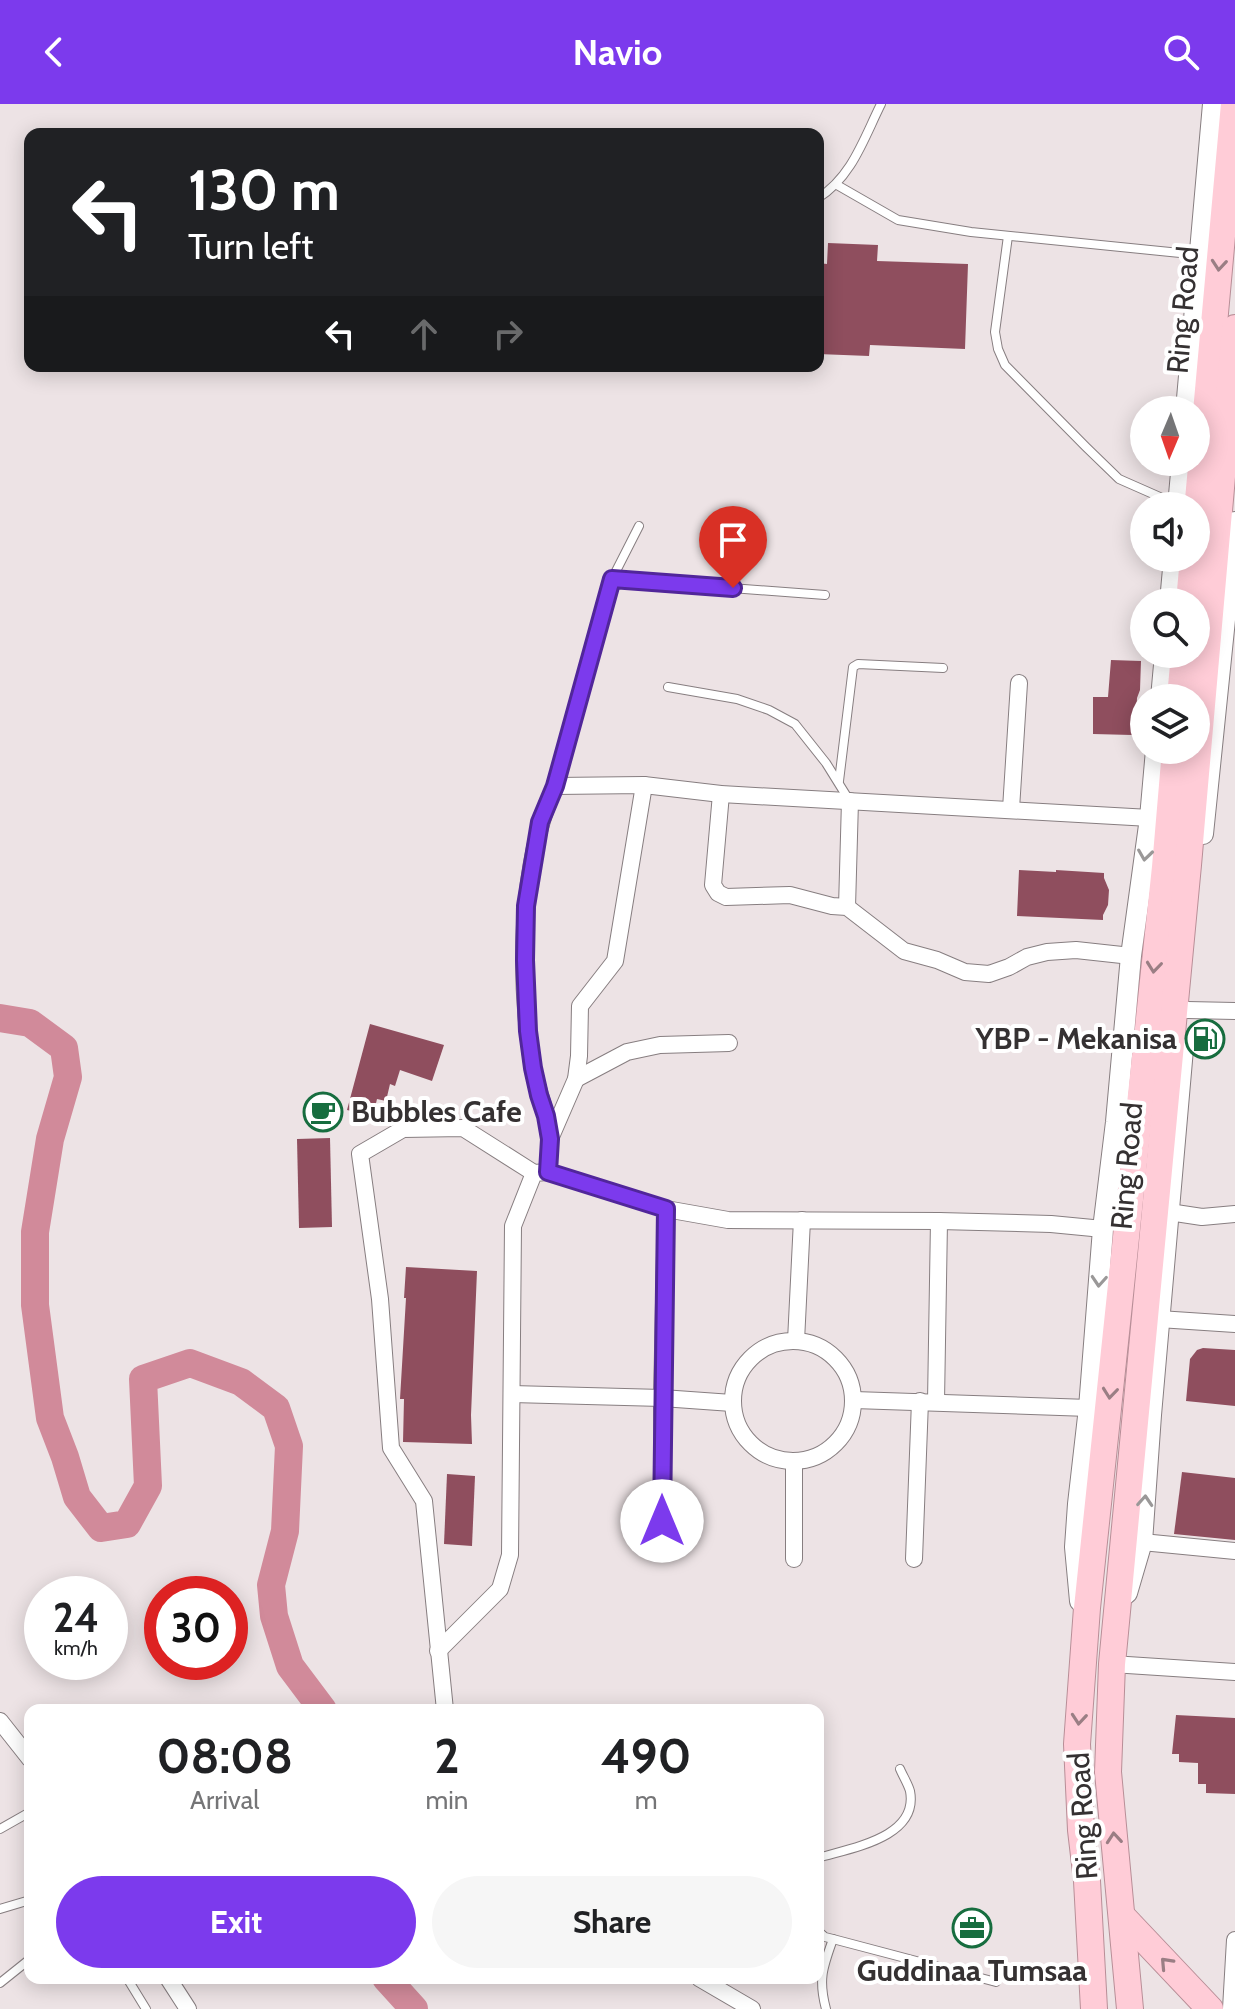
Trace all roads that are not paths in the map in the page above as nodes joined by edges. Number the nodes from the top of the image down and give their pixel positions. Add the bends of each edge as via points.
1 (881, 104) edge
2 (1213, 104) edge
3 (1234, 104) edge
4 (837, 185) junction
5 (824, 194) edge
6 (1008, 236) junction
7 (1200, 255) junction
8 (1235, 328) edge
9 (1187, 396) edge
10 (1147, 492) edge
11 (1199, 492) edge
12 (1235, 522) edge
13 (639, 526) dead end
14 (612, 579) junction
15 (1232, 590) edge
16 (825, 595) dead end
17 (943, 668) dead end
18 (1019, 683) dead end
19 (668, 687) dead end
20 (1155, 764) edge
21 (1174, 764) edge
22 (839, 781) junction
23 (644, 785) junction
24 (555, 786) junction
25 (721, 794) junction
26 (850, 801) junction
27 (1011, 809) junction
28 (1150, 818) junction
29 (847, 907) junction
30 (1131, 956) junction
31 (1187, 1010) junction
32 (1235, 1011) edge
33 (729, 1043) dead end
34 (576, 1079) junction
35 (550, 1139) junction
36 (541, 1172) junction
37 (666, 1209) junction
38 (1169, 1212) junction
39 (1235, 1214) edge
40 (802, 1220) junction
41 (939, 1221) junction
42 (1103, 1229) junction
43 (1159, 1319) junction
44 (1235, 1324) edge
45 (796, 1341) junction
46 (512, 1394) junction
47 (662, 1398) junction
48 (854, 1400) junction
49 (928, 1401) junction
50 (732, 1403) junction
51 (1089, 1408) junction
52 (794, 1463) junction
53 (1142, 1542) junction
54 (1235, 1551) edge
55 (663, 1552) dead end
56 (794, 1559) dead end
57 (914, 1559) dead end
58 (1115, 1631) junction
59 (1085, 1641) junction
60 (438, 1651) junction
61 (1112, 1664) junction
62 (1235, 1672) edge
63 (444, 1704) edge
64 (0, 1721) edge
65 (24, 1751) edge
66 (900, 1769) dead end
67 (24, 1817) edge
68 (0, 1829) edge
69 (824, 1856) edge
70 (24, 1902) edge
71 (0, 1909) edge
72 (1122, 1916) junction
73 (824, 1936) edge
74 (833, 1939) junction
75 (1235, 1940) edge
76 (824, 1962) edge
77 (24, 1964) edge
78 (1093, 1964) junction
79 (996, 1982) dead end
80 (0, 1983) edge
81 (131, 1984) edge
82 (172, 1984) edge
83 (711, 1984) edge
84 (821, 1984) edge
85 (146, 2009) edge
86 (188, 2009) edge
87 (752, 2009) edge
88 (826, 2009) edge
89 (1077, 2009) edge
90 (1094, 2009) edge
91 (1130, 2009) edge
92 (1210, 2009) edge
93 (1231, 2009) edge

1 - 4 lane
2 - 7 street
3 -> 11 highway, Ring Road
4 - 5 lane
4 - 6 lane via 898,220
6 - 7 lane
6 - 10 lane via 995,332 1005,365 1119,479
7 - 9 street
8 - 58 highway, Ring Road
12 - 15 street
13 - 14 lane
14 - 16 lane
14 - 24 lane
15 - 31 street
17 - 22 lane via 853,667
18 - 27 street
19 - 22 lane via 737,699 795,724
20 - 28 street
21 -> 59 highway, Ring Road
22 - 26 lane
23 - 24 street
23 - 25 street
23 - 34 street via 615,961 580,1006
24 - 35 street via 534,849 525,930 528,1031
25 - 26 street
25 - 29 street via 713,885 718,893 790,895
26 - 27 street
26 - 29 street
27 - 28 street
28 -> 30 street
29 - 30 street via 904,951 965,972 989,974 1047,952
30 - 42 street
31 - 32 street
31 - 38 street
33 - 34 street via 660,1045 627,1052
34 - 35 street
35 - 36 street
36 - 37 street
36 - 46 street via 513,1226
36 - 60 street via 463,1128 403,1129 360,1154 380,1299 391,1448 424,1501
37 - 40 street via 728,1220
37 - 47 street
38 - 39 street
38 - 43 street
40 - 41 street
40 - 45 street
41 - 42 street
41 - 49 street
42 -> 51 street
43 - 44 street
53 -> 43 street
45 - 48 street via 831,1354 844,1368
45 - 50 street via 776,1343 744,1365
46 - 47 street
46 - 60 street via 510,1555 500,1589
47 - 50 street
47 - 55 street
48 - 49 street
48 - 52 street via 841,1438 828,1451
49 - 51 street
49 - 57 street
50 - 52 street via 744,1438 758,1451
51 - 59 street via 1075,1547
52 - 56 street
53 - 54 street
53 - 58 street
58 - 61 highway, Ring Road
59 -> 78 highway, Ring Road via 1077,1744
60 - 63 street
61 - 62 street
72 -> 61 highway, Ring Road via 1108,1772
64 - 65 street
66 - 69 lane via 910,1790 910,1808 899,1827 884,1838
67 - 68 lane
70 - 71 lane
72 - 91 highway, Ring Road
92 -> 72 highway
73 - 74 lane
74 - 76 lane
74 - 79 lane
75 - 93 street
77 - 80 lane
78 - 89 highway
78 - 90 highway, Ring Road
81 - 85 lane
82 - 86 street
83 - 87 street
84 - 88 lane

